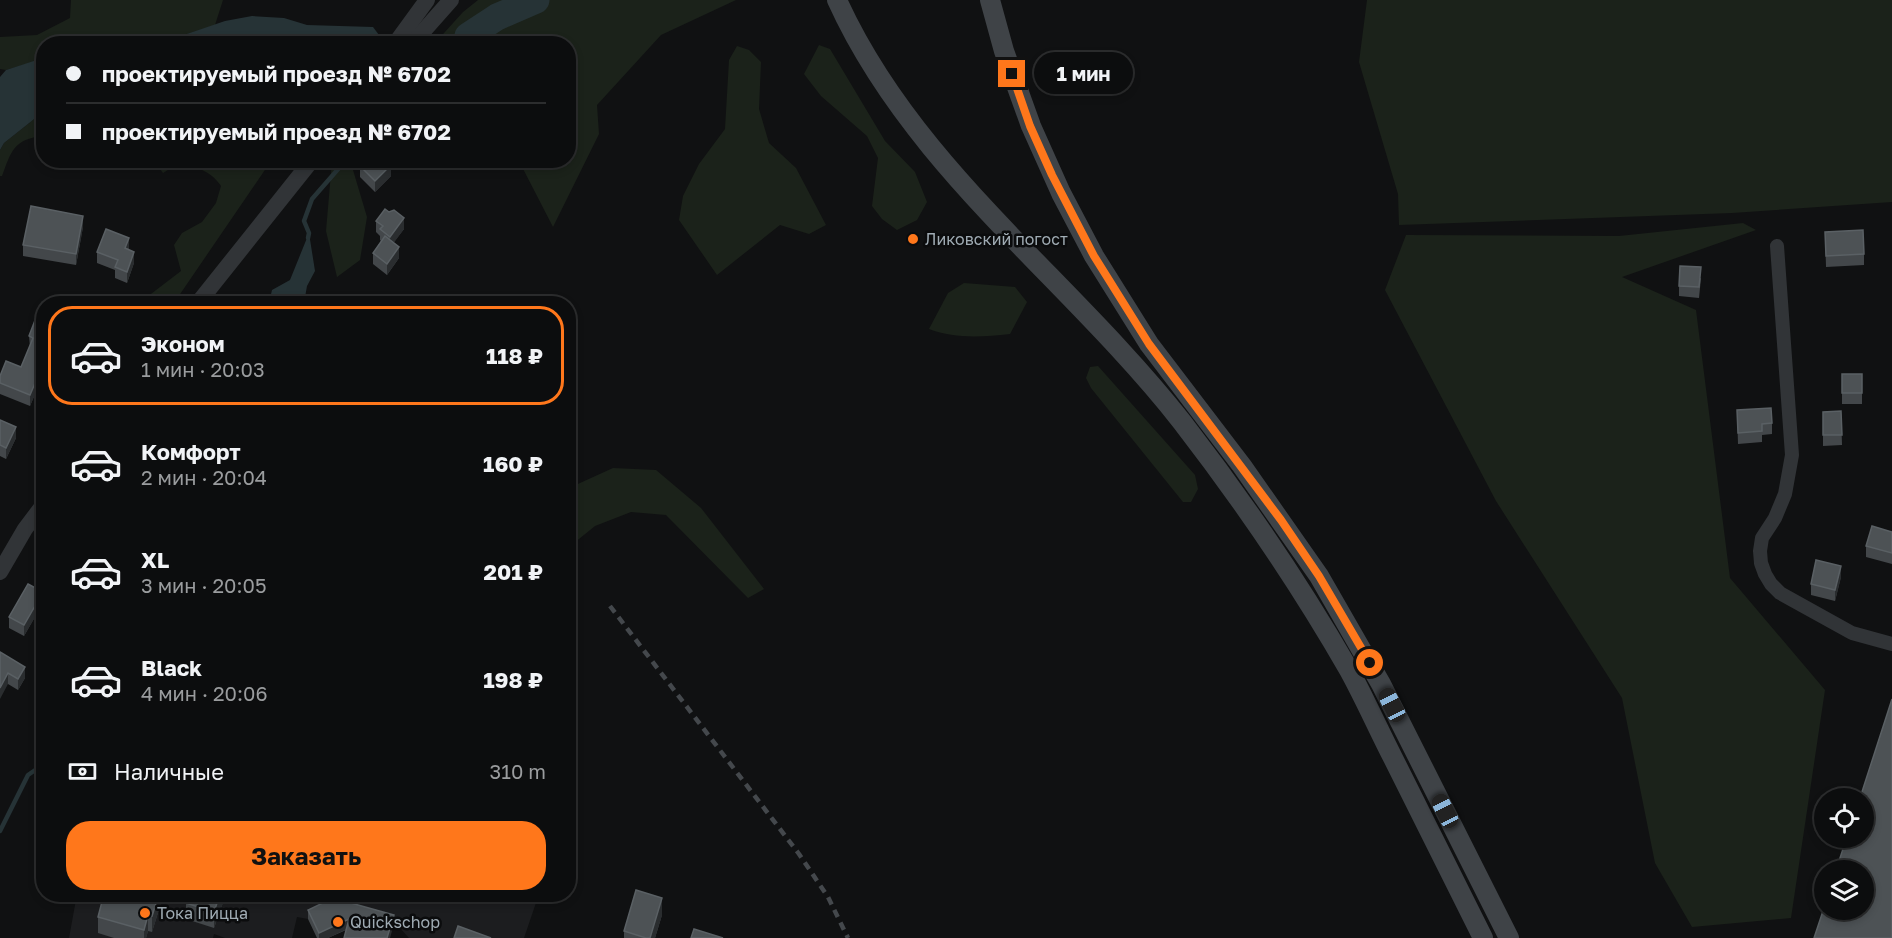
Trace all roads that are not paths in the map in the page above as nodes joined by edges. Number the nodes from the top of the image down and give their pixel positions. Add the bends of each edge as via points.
1 (427, 0) edge
2 (451, 0) edge
3 (837, 0) edge
4 (990, 0) edge
5 (401, 36) edge
6 (419, 36) edge
7 (306, 168) edge
8 (1778, 246) dead end
9 (204, 296) edge
10 (36, 515) edge
11 (0, 572) edge
12 (1892, 644) edge
13 (1483, 938) edge
14 (1509, 938) edge

1 - 5 street
2 - 6 street
3 - 13 main road via 880,80 943,161 1180,420 1272,544 1349,672
4 - 14 main road via 1030,126 1094,256 1149,344 1242,466 1329,592 1381,684
7 - 9 street
8 - 12 street via 1792,455 1785,494 1762,538 1761,563 1780,593 1852,633
10 - 11 street

